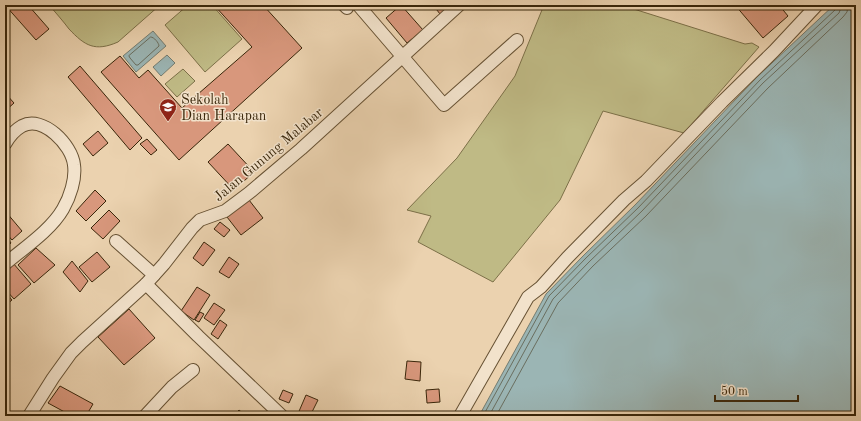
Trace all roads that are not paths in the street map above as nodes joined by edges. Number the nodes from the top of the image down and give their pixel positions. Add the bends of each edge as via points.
1 (459, 5) edge
2 (817, 5) edge
3 (351, 6) edge
4 (517, 40) dead end
5 (401, 57) junction
6 (5, 144) edge
7 (116, 241) dead end
8 (5, 264) edge
9 (150, 279) junction
10 (193, 370) dead end
11 (29, 416) edge
12 (145, 416) edge
13 (282, 416) edge
14 (460, 416) edge

1 - 5 street, Jalan Gunung Malabar
2 - 14 street via 646,181 528,297
3 - 5 street
4 - 5 street via 444,105
5 - 9 street, Jalan Gunung Malabar via 249,193 225,211 200,220
6 - 8 street via 23,125 39,124 60,138 73,157 75,166 64,208 54,222
7 - 9 street
9 - 11 street, Jalan Gunung Malabar via 71,353
9 - 13 street via 198,336
10 - 12 street via 172,387

